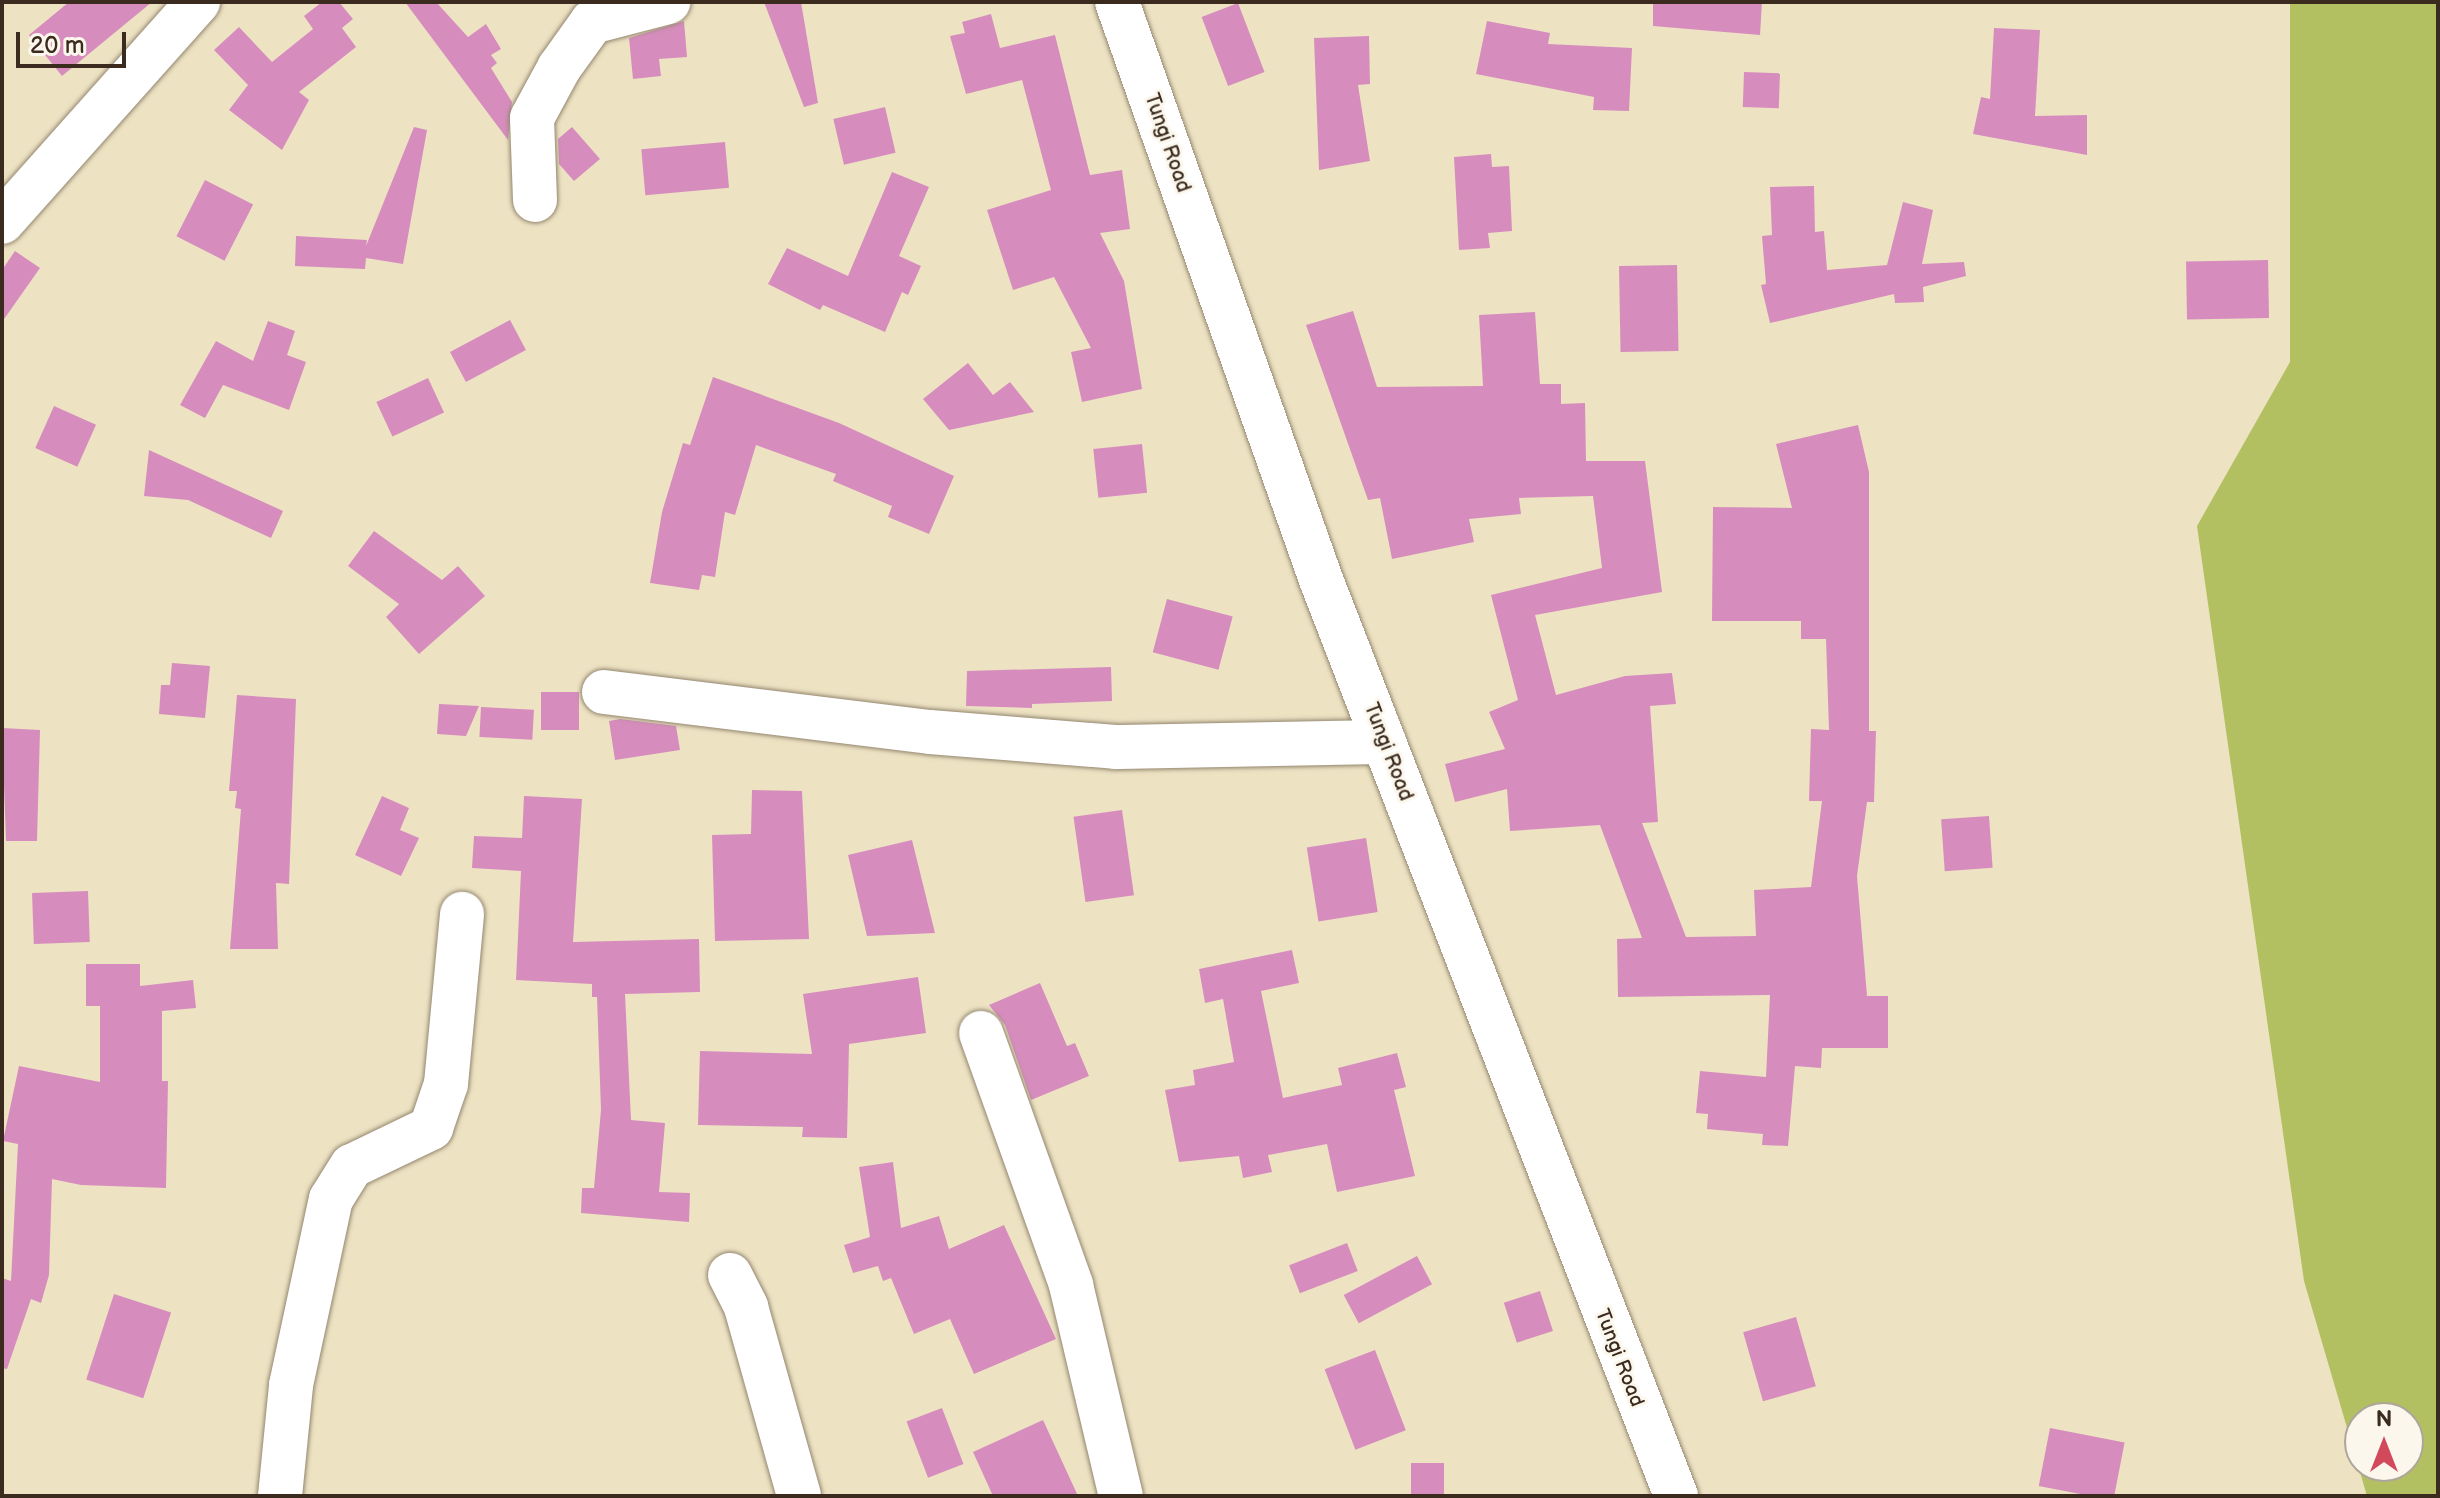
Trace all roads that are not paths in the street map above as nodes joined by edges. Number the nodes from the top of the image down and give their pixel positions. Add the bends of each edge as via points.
1 (198, 2) edge
2 (668, 2) edge
3 (1117, 2) edge
4 (535, 200) dead end
5 (2, 222) edge
6 (604, 692) dead end
7 (1384, 742) junction
8 (462, 914) dead end
9 (981, 1033) dead end
10 (730, 1275) dead end
11 (280, 1496) edge
12 (799, 1496) edge
13 (1121, 1496) edge
14 (1676, 1496) edge

1 - 5 street
2 - 4 street via 592,22 559,68 532,118
3 - 7 street, Tungi Road via 1320,577
6 - 7 street via 930,732 1115,747
7 - 14 street, Tungi Road
8 - 11 street via 446,1084 431,1128 352,1166 331,1199 291,1385
9 - 13 street via 1071,1285
10 - 12 street via 746,1307

